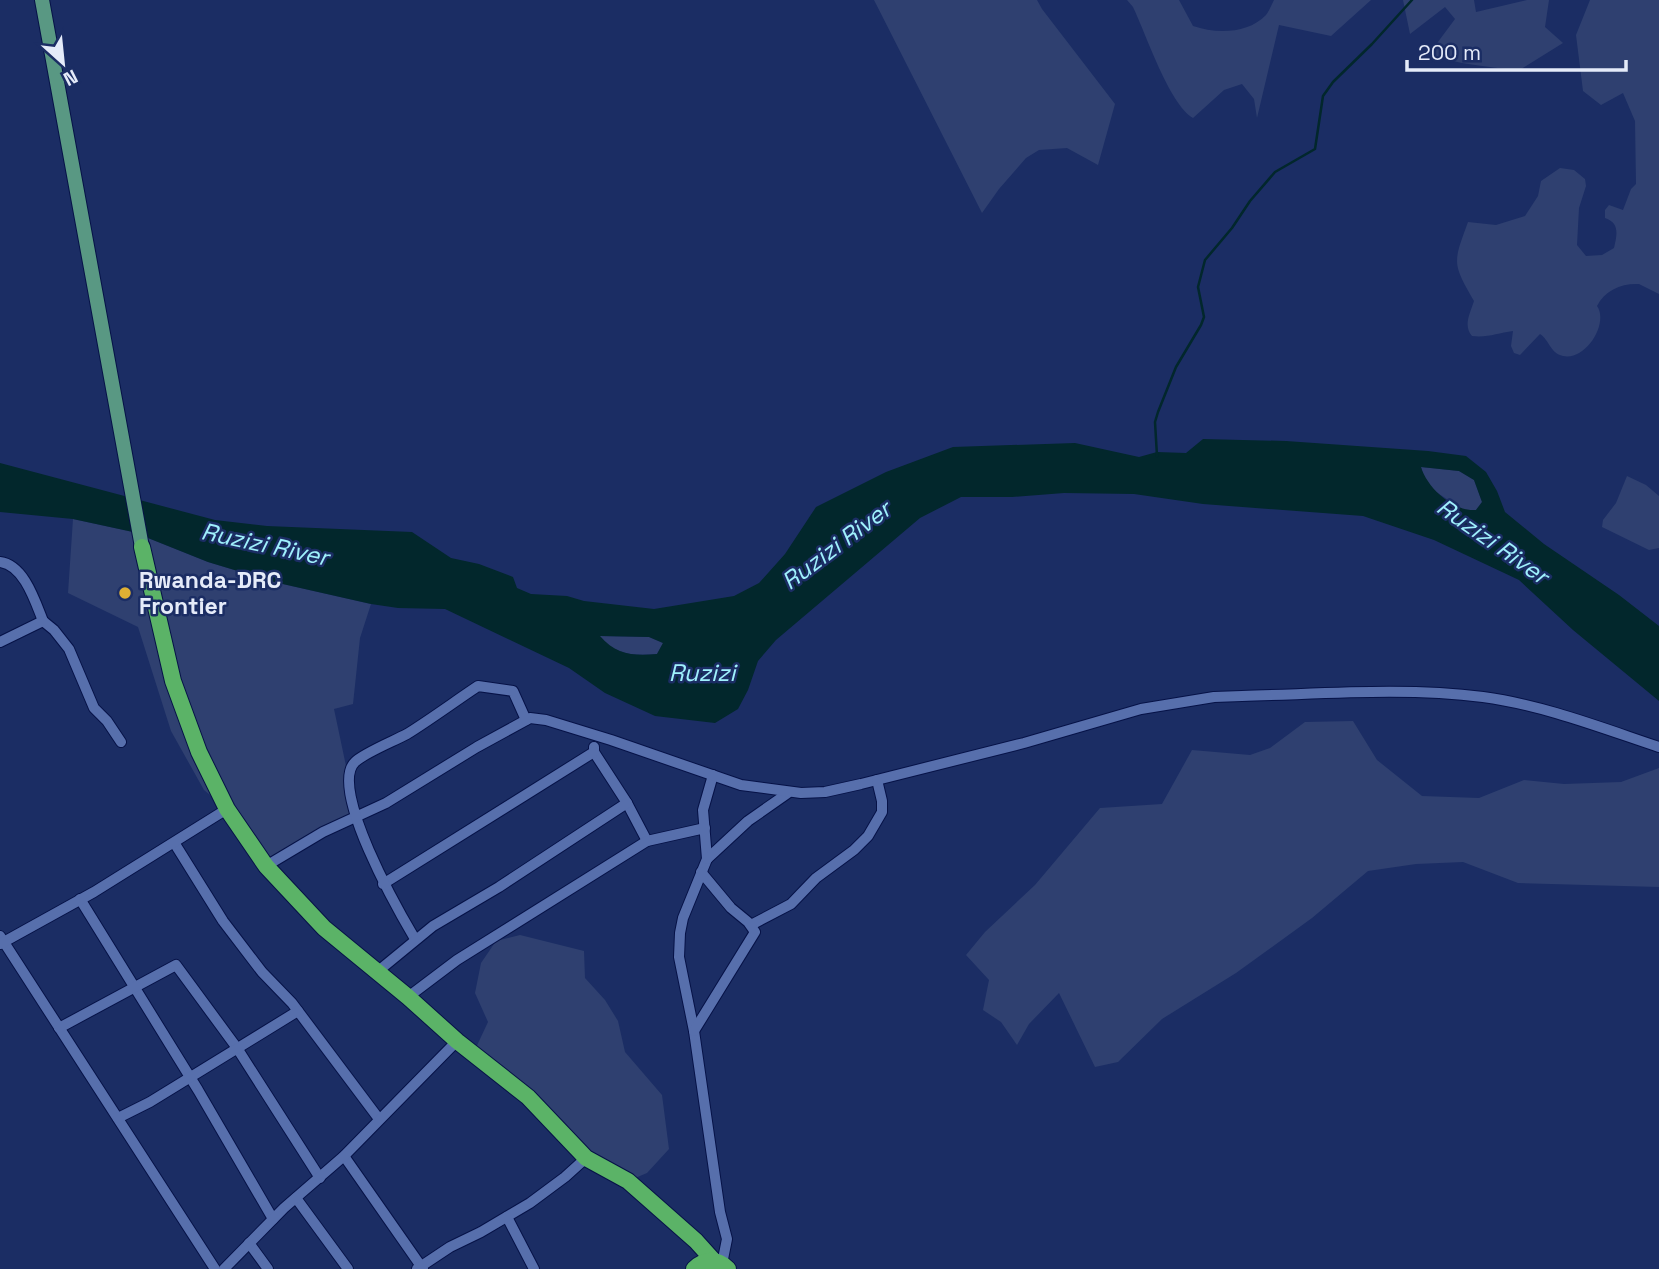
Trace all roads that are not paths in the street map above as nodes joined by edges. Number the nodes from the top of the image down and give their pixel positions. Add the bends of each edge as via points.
1 (42, 0) edge
2 (142, 547) joint
3 (0, 562) edge
4 (43, 621) junction
5 (0, 642) edge
6 (526, 720) junction
7 (594, 735) junction
8 (121, 742) dead end
9 (1659, 747) edge
10 (594, 752) junction
11 (713, 775) junction
12 (877, 780) junction
13 (788, 793) junction
14 (626, 803) junction
15 (227, 809) junction
16 (357, 818) junction
17 (705, 828) junction
18 (646, 841) junction
19 (175, 844) junction
20 (707, 859) junction
21 (267, 866) junction
22 (701, 872) junction
23 (383, 884) junction
24 (80, 899) junction
25 (751, 925) junction
26 (415, 939) junction
27 (1, 941) edge
28 (377, 972) junction
29 (135, 987) junction
30 (408, 997) junction
31 (298, 1011) junction
32 (59, 1028) junction
33 (694, 1031) junction
34 (457, 1041) junction
35 (237, 1048) junction
36 (189, 1077) junction
37 (118, 1118) junction
38 (379, 1119) junction
39 (344, 1156) junction
40 (586, 1158) junction
41 (320, 1178) junction
42 (296, 1198) junction
43 (507, 1217) junction
44 (273, 1219) junction
45 (686, 1234) junction
46 (249, 1243) junction
47 (721, 1264) edge
48 (421, 1268) edge
49 (215, 1269) edge
50 (224, 1269) edge
51 (268, 1269) edge
52 (348, 1269) edge
53 (534, 1269) edge
54 (693, 1269) edge

1 - 2 main road
2 - 15 highway via 173,681 199,752
3 - 4 street via 23,579
4 - 5 street
4 - 8 street via 68,649 94,708
6 - 7 street via 546,720
6 - 16 street
6 - 16 street via 513,691 478,686 355,762 348,773
7 - 10 street
7 - 11 street
9 - 12 street via 1560,714 1485,697 1416,693 1214,697 1141,709
10 - 14 street
10 - 23 street
11 - 13 street
11 - 17 street via 703,810
12 - 13 street via 825,792
12 - 25 street via 882,812 868,836 791,904
13 - 20 street via 748,821
14 - 18 street
14 - 26 street
15 - 19 street
15 - 21 highway
16 - 21 street via 313,837
16 - 23 street
17 - 18 street
17 - 20 street
18 - 30 street via 468,953
19 - 24 street
19 - 31 street via 223,921
20 - 22 street
21 - 28 highway via 324,928
22 - 25 street
22 - 33 street via 680,933 679,957
23 - 26 street
24 - 27 street
24 - 29 street
25 - 33 street via 753,937
26 - 28 street
27 - 32 street
28 - 30 highway
29 - 32 street
29 - 35 street via 176,965
29 - 36 street
30 - 34 highway
31 - 35 street
31 - 38 street
32 - 37 street
33 - 47 street via 727,1239
34 - 38 street
34 - 40 highway via 528,1097
35 - 36 street
35 - 41 street
36 - 37 street
36 - 44 street
37 - 49 street
38 - 39 street
39 - 41 street
39 - 48 street
40 - 43 street via 549,1191
40 - 45 highway via 628,1181
41 - 42 street
42 - 44 street
42 - 52 street
43 - 48 street
43 - 53 street
44 - 46 street
45 - 47 highway
45 - 54 highway
46 - 50 street
46 - 51 street
47 - 54 highway via 703,1262

